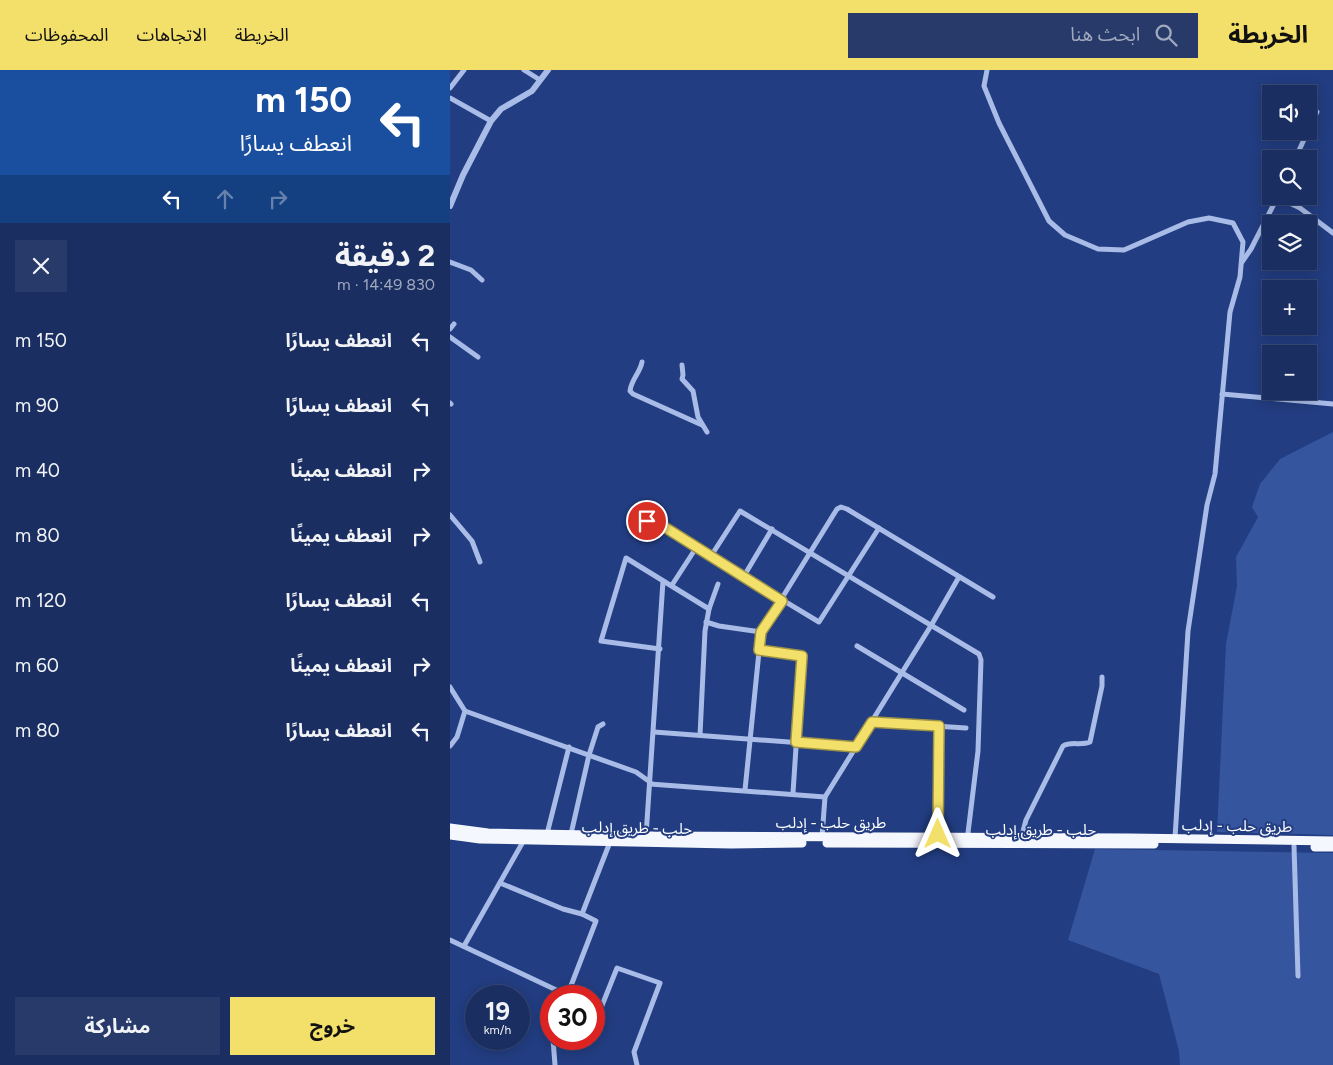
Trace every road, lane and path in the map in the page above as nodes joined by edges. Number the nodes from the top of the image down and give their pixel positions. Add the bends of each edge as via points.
1 (464, 70) edge
2 (524, 70) edge
3 (548, 70) edge
4 (987, 70) edge
5 (540, 80) junction
6 (450, 88) edge
7 (450, 98) edge
8 (491, 121) junction
9 (1273, 205) edge
10 (1294, 205) edge
11 (450, 206) edge
12 (1333, 233) edge
13 (450, 262) edge
14 (1241, 262) junction
15 (482, 280) dead end
16 (450, 337) edge
17 (478, 357) dead end
18 (642, 362) dead end
19 (682, 365) dead end
20 (1222, 394) junction
21 (1333, 404) edge
22 (702, 426) junction
23 (707, 432) dead end
24 (450, 515) edge
25 (647, 521) dead end
26 (879, 528) junction
27 (772, 529) junction
28 (696, 548) junction
29 (809, 552) junction
30 (711, 556) junction
31 (480, 562) dead end
32 (849, 575) junction
33 (744, 576) junction
34 (959, 577) junction
35 (663, 581) junction
36 (718, 584) dead end
37 (672, 585) junction
38 (993, 597) dead end
39 (782, 601) junction
40 (709, 609) junction
41 (706, 622) junction
42 (932, 624) junction
43 (761, 632) junction
44 (858, 646) dead end
45 (660, 649) junction
46 (759, 650) junction
47 (902, 673) junction
48 (1102, 678) dead end
49 (450, 686) edge
50 (465, 710) junction
51 (964, 710) dead end
52 (872, 722) junction
53 (603, 724) dead end
54 (939, 726) junction
55 (966, 728) dead end
56 (654, 732) junction
57 (700, 735) junction
58 (750, 739) junction
59 (796, 742) junction
60 (450, 746) edge
61 (569, 747) junction
62 (856, 747) junction
63 (589, 755) junction
64 (650, 783) junction
65 (745, 790) junction
66 (793, 794) junction
67 (825, 797) junction
68 (450, 828) edge
69 (968, 833) dead end
70 (547, 834) junction
71 (571, 834) junction
72 (938, 834) dead end
73 (450, 835) edge
74 (646, 836) junction
75 (524, 840) junction
76 (822, 840) junction
77 (1021, 841) junction
78 (1174, 841) junction
79 (1333, 841) edge
80 (610, 842) junction
81 (1294, 846) junction
82 (1333, 847) edge
83 (500, 883) junction
84 (582, 914) junction
85 (450, 940) edge
86 (464, 946) junction
87 (1298, 976) dead end
88 (545, 985) edge
89 (572, 985) edge
90 (605, 998) edge
91 (554, 1050) edge
92 (555, 1065) edge
93 (636, 1065) edge

1 - 6 street
2 - 5 street
3 - 5 street
4 - 14 street via 984,86 998,123 1049,221 1065,236 1098,249 1124,250 1188,222 1209,218 1233,223 1243,242
5 - 8 street via 532,91 501,109
7 - 8 street
8 - 11 street
9 - 14 street
10 - 12 street
13 - 15 street via 471,270
14 - 20 street via 1230,312
16 - 17 street
18 - 22 street via 630,386 632,394
19 - 22 street via 682,379 693,391
20 - 21 street
20 - 78 street via 1215,474 1207,505 1188,631
22 - 23 street
24 - 31 street via 472,540
25 - 28 street via 666,528
26 - 29 street via 841,507
26 - 32 street
26 - 34 street
27 - 29 street
27 - 30 street via 740,511
27 - 33 street
28 - 30 street
28 - 37 street
29 - 32 street
29 - 39 street
30 - 33 street
32 - 39 street via 819,622
32 - 42 street
33 - 39 street
34 - 38 street
34 - 42 street
35 - 37 street
35 - 45 street
35 - 45 street via 626,558 601,641
36 - 40 street
37 - 40 street
39 - 43 street
40 - 41 street
41 - 43 street
41 - 57 street
42 - 47 street
42 - 69 street via 980,654 978,751
43 - 46 street
44 - 47 street
45 - 56 street
46 - 58 street
46 - 59 street via 802,656
47 - 51 street
47 - 52 street
48 - 77 street via 1090,742 1063,746 1026,820
49 - 50 street
50 - 60 street via 457,737
50 - 61 street
52 - 54 street
52 - 62 street
53 - 63 street via 598,727
54 - 55 street
54 - 72 street
56 - 57 street
56 - 64 street
57 - 58 street
58 - 59 street
58 - 65 street
59 - 62 street
59 - 66 street
61 - 63 street
61 - 70 street
62 - 67 street
63 - 64 street via 636,772
63 - 71 street
64 - 65 street
64 - 74 street
65 - 66 street
66 - 67 street
67 - 76 street
68 - 70 highway, طريق حلب - إدلب via 488,833
70 - 71 highway, طريق حلب - إدلب
71 - 74 highway, طريق حلب - إدلب
73 - 75 highway, حلب - طريق إدلب
74 - 76 highway, طريق حلب - إدلب
75 - 80 highway, حلب - طريق إدلب
75 - 83 street
76 - 77 highway, طريق حلب - إدلب
76 - 80 highway, حلب - طريق إدلب
77 - 78 highway, طريق حلب - إدلب
78 - 79 highway, طريق حلب - إدلب
78 - 81 highway
80 - 84 street
81 - 82 highway
81 - 87 street
83 - 84 street
83 - 86 street
84 - 89 street via 596,921
85 - 86 street
86 - 88 street
90 - 93 street via 617,968 660,984 634,1052
91 - 92 street

